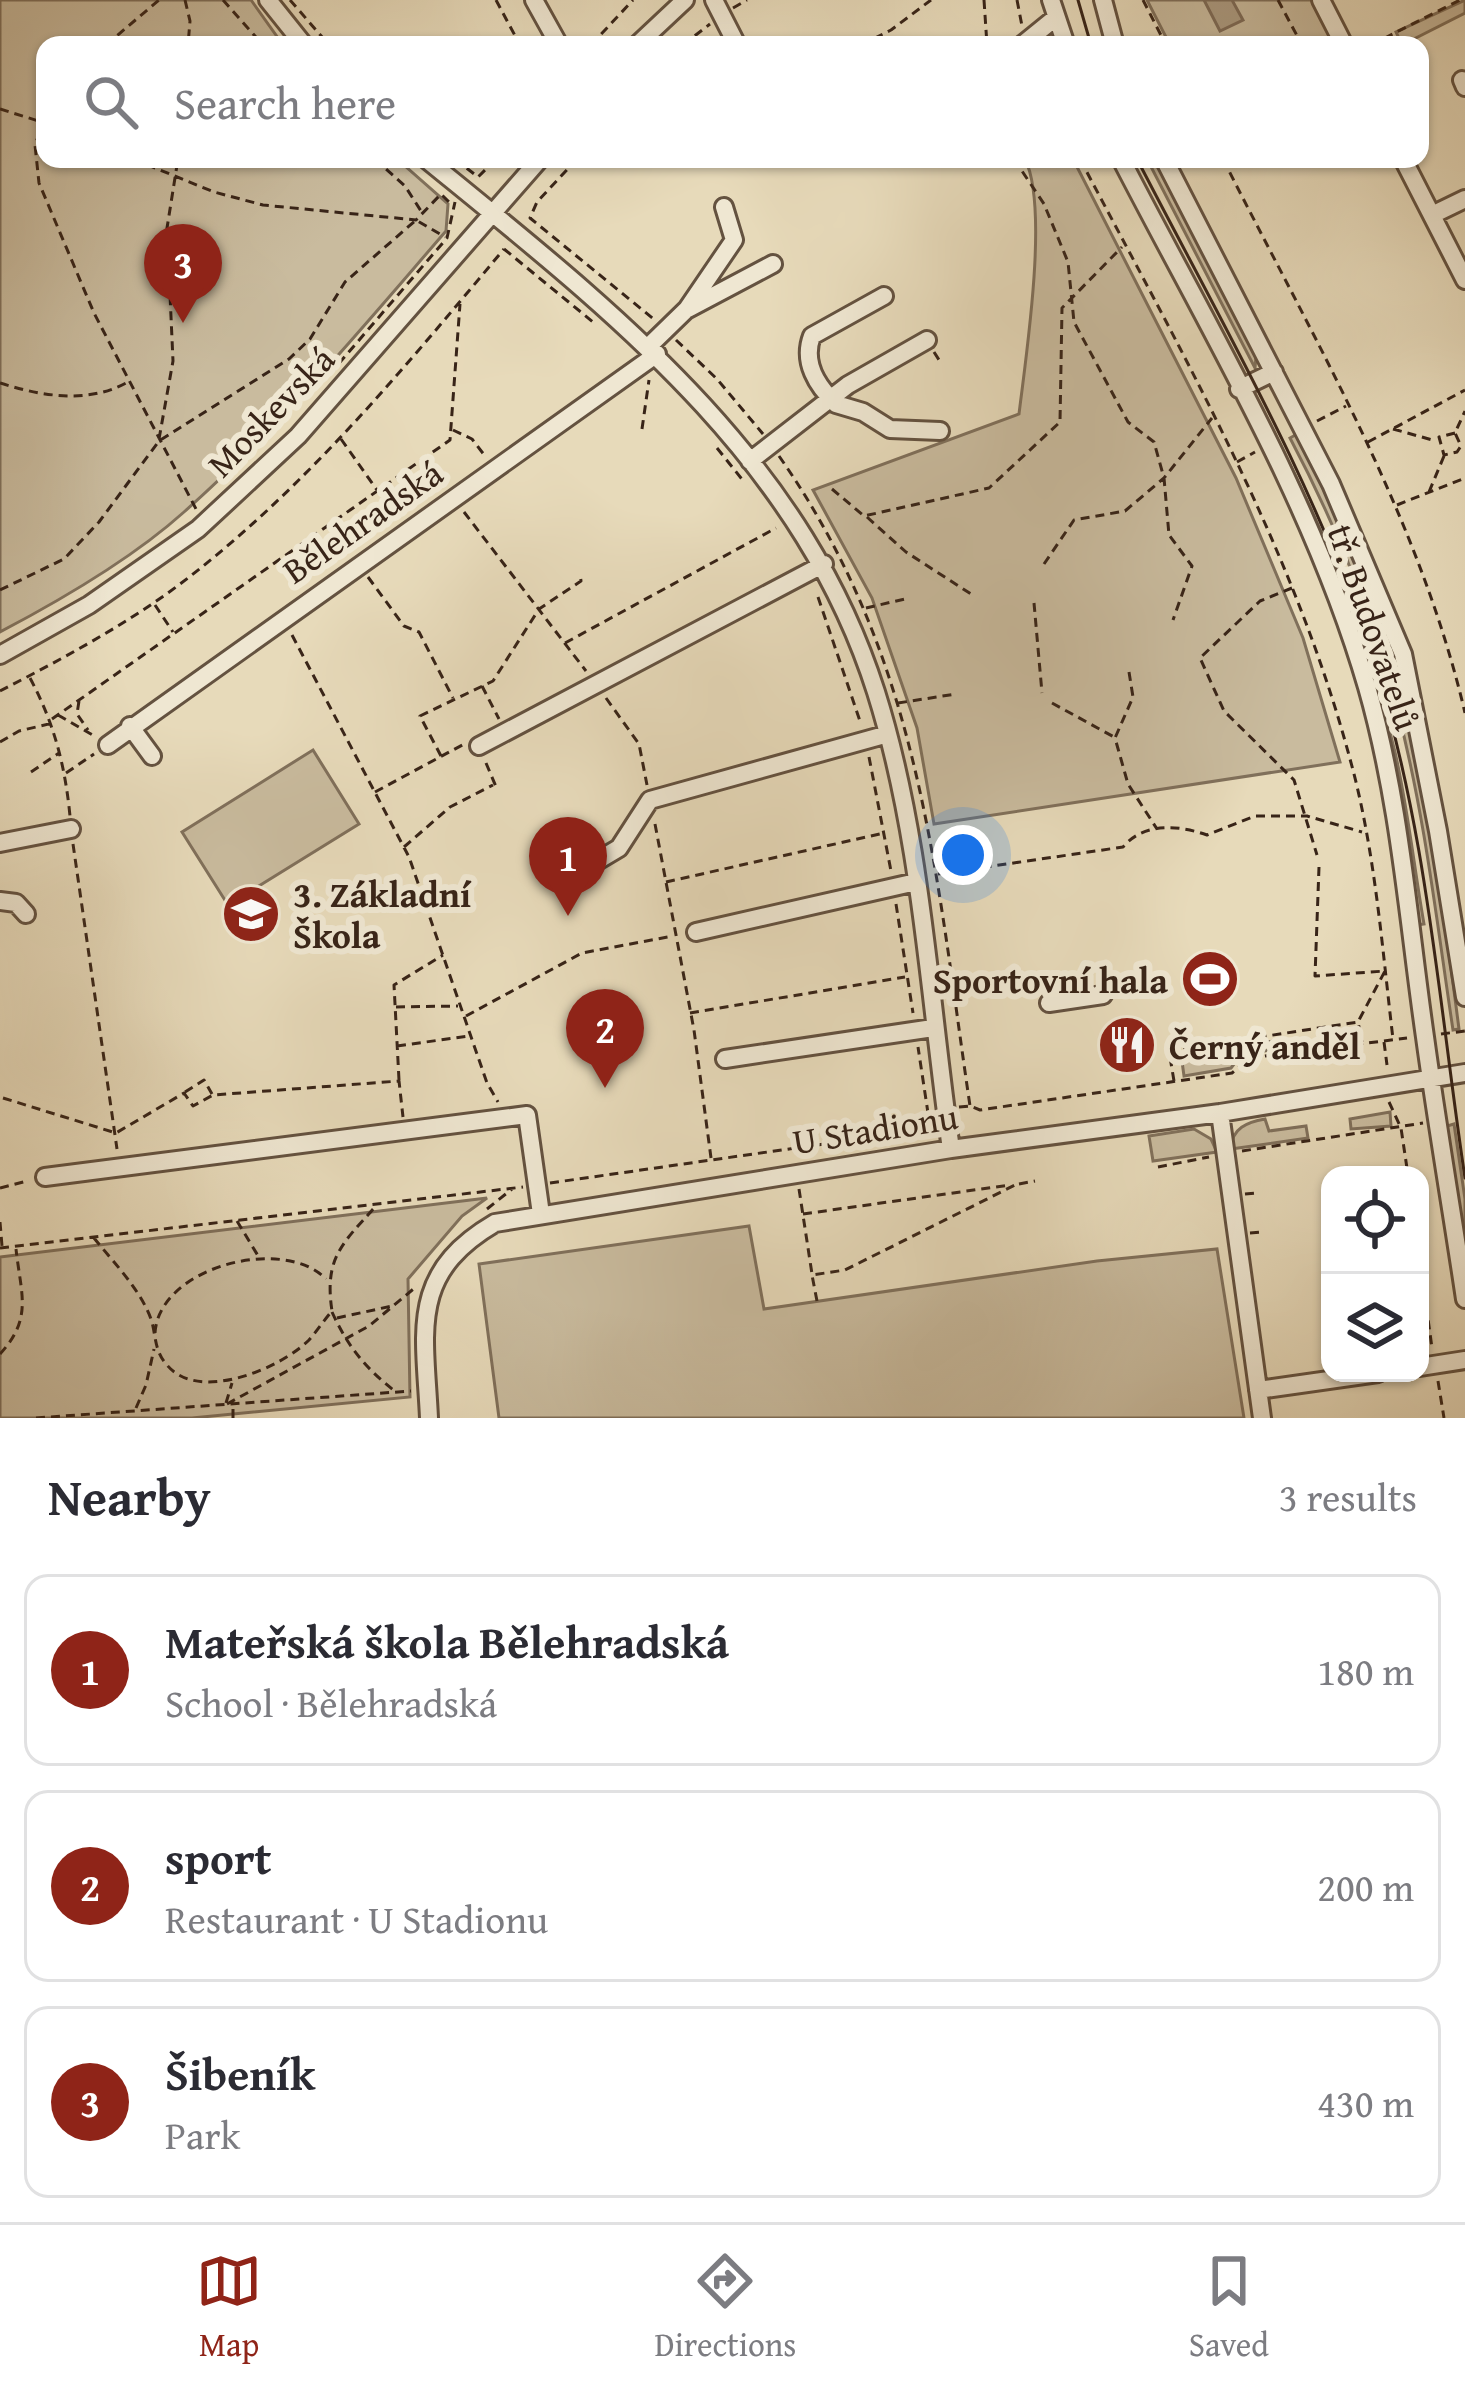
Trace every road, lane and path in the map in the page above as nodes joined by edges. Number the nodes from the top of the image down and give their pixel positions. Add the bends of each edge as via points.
1 (159, 0) edge
2 (184, 0) edge
3 (223, 0) edge
4 (268, 0) edge
5 (290, 0) edge
6 (496, 0) edge
7 (533, 0) edge
8 (633, 0) edge
9 (685, 0) edge
10 (714, 0) edge
11 (931, 0) edge
12 (984, 0) edge
13 (1017, 0) edge
14 (1051, 0) edge
15 (1102, 0) edge
16 (1143, 0) edge
17 (1278, 0) edge
18 (1321, 0) edge
19 (1460, 0) edge
20 (1054, 19) junction
21 (117, 36) edge
22 (189, 36) edge
23 (254, 36) edge
24 (297, 36) edge
25 (321, 36) edge
26 (515, 36) edge
27 (554, 36) edge
28 (599, 36) edge
29 (647, 36) edge
30 (732, 36) edge
31 (879, 36) edge
32 (986, 36) edge
33 (1024, 36) edge
34 (1034, 36) edge
35 (1062, 36) edge
36 (1112, 36) edge
37 (1161, 36) edge
38 (1297, 36) edge
39 (1339, 36) edge
40 (1389, 36) edge
41 (0, 109) edge
42 (36, 119) edge
43 (37, 168) edge
44 (156, 168) edge
45 (178, 168) edge
46 (385, 168) edge
47 (437, 168) edge
48 (532, 168) edge
49 (569, 168) edge
50 (1020, 168) edge
51 (1085, 168) edge
52 (1126, 168) edge
53 (1169, 168) edge
54 (1228, 168) edge
55 (1407, 168) edge
56 (177, 177) junction
57 (1465, 199) edge
58 (453, 205) dead end
59 (724, 207) dead end
60 (422, 213) junction
61 (494, 214) junction
62 (1432, 215) junction
63 (416, 220) junction
64 (1125, 244) junction
65 (773, 263) dead end
66 (1465, 280) edge
67 (884, 296) dead end
68 (1070, 301) junction
69 (460, 302) junction
70 (687, 309) junction
71 (665, 329) junction
72 (604, 331) dead end
73 (927, 340) dead end
74 (653, 350) junction
75 (641, 366) junction
76 (1274, 372) junction
77 (323, 381) dead end
78 (129, 382) junction
79 (0, 383) edge
80 (663, 387) dead end
81 (648, 388) dead end
82 (1239, 389) junction
83 (1465, 390) edge
84 (830, 399) junction
85 (1465, 411) edge
86 (1213, 416) junction
87 (1393, 428) junction
88 (642, 429) dead end
89 (453, 430) junction
90 (940, 431) dead end
91 (1455, 433) junction
92 (341, 438) junction
93 (159, 441) junction
94 (1437, 441) junction
95 (712, 442) dead end
96 (1366, 442) junction
97 (771, 444) junction
98 (1463, 446) edge
99 (1444, 454) junction
100 (750, 461) junction
101 (490, 462) dead end
102 (1164, 478) junction
103 (1465, 478) edge
104 (746, 483) dead end
105 (832, 489) dead end
106 (378, 491) junction
107 (1428, 493) junction
108 (458, 504) dead end
109 (1396, 506) junction
110 (196, 509) dead end
111 (864, 516) junction
112 (778, 527) dead end
113 (359, 563) junction
114 (824, 564) junction
115 (1044, 564) dead end
116 (806, 573) junction
117 (580, 574) dead end
118 (1294, 587) junction
119 (0, 590) edge
120 (971, 594) dead end
121 (909, 598) dead end
122 (153, 603) junction
123 (1034, 603) dead end
124 (866, 608) junction
125 (539, 609) junction
126 (282, 618) junction
127 (1173, 620) dead end
128 (174, 634) junction
129 (565, 643) junction
130 (0, 655) edge
131 (1129, 672) dead end
132 (29, 676) junction
133 (597, 684) junction
134 (482, 686) junction
135 (0, 691) edge
136 (1042, 693) dead end
137 (956, 694) dead end
138 (79, 700) junction
139 (454, 700) junction
140 (900, 702) junction
141 (1052, 703) dead end
142 (1465, 713) edge
143 (58, 715) junction
144 (52, 721) junction
145 (130, 726) junction
146 (506, 731) junction
147 (91, 734) junction
148 (887, 734) junction
149 (866, 738) junction
150 (1115, 738) junction
151 (0, 742) edge
152 (108, 745) junction
153 (479, 746) junction
154 (61, 752) junction
155 (152, 756) dead end
156 (441, 756) junction
157 (31, 772) dead end
158 (66, 773) junction
159 (375, 793) junction
160 (650, 800) junction
161 (1307, 816) junction
162 (71, 829) junction
163 (1157, 829) junction
164 (886, 832) junction
165 (1364, 833) junction
166 (0, 843) edge
167 (404, 847) junction
168 (1317, 855) dead end
169 (1319, 867) dead end
170 (582, 870) dead end
171 (936, 874) junction
172 (665, 882) junction
173 (916, 882) junction
174 (894, 887) junction
175 (0, 902) edge
176 (26, 914) dead end
177 (696, 932) dead end
178 (676, 936) junction
179 (946, 945) junction
180 (924, 949) junction
181 (443, 955) junction
182 (1384, 970) junction
183 (907, 977) junction
184 (1103, 995) dead end
185 (1465, 997) edge
186 (1049, 1003) dead end
187 (460, 1006) junction
188 (395, 1007) junction
189 (690, 1013) junction
190 (464, 1017) junction
191 (1358, 1022) junction
192 (925, 1030) junction
193 (471, 1036) junction
194 (1410, 1037) dead end
195 (1393, 1039) junction
196 (1384, 1040) junction
197 (1363, 1043) junction
198 (397, 1046) junction
199 (724, 1059) dead end
200 (1387, 1065) dead end
201 (1465, 1073) edge
202 (1432, 1081) junction
203 (399, 1082) junction
204 (1174, 1082) junction
205 (184, 1093) junction
206 (213, 1096) junction
207 (3, 1097) edge
208 (1390, 1102) dead end
209 (1220, 1113) junction
210 (507, 1118) junction
211 (1424, 1122) dead end
212 (1401, 1128) junction
213 (404, 1131) junction
214 (116, 1133) junction
215 (951, 1149) junction
216 (1226, 1154) junction
217 (711, 1160) junction
218 (1158, 1166) dead end
219 (1407, 1166) edge
220 (119, 1168) junction
221 (797, 1175) junction
222 (45, 1177) joint
223 (1035, 1181) dead end
224 (1016, 1184) junction
225 (538, 1185) junction
226 (0, 1188) edge
227 (513, 1188) junction
228 (378, 1204) junction
229 (541, 1214) junction
230 (803, 1214) junction
231 (479, 1215) dead end
232 (237, 1220) junction
233 (0, 1222) edge
234 (92, 1237) junction
235 (16, 1246) junction
236 (1, 1248) edge
237 (260, 1260) junction
238 (812, 1275) junction
239 (423, 1276) dead end
240 (327, 1281) junction
241 (1465, 1299) edge
242 (817, 1301) dead end
243 (395, 1305) junction
244 (332, 1311) junction
245 (335, 1318) junction
246 (345, 1339) junction
247 (154, 1344) junction
248 (0, 1354) edge
249 (1465, 1360) edge
250 (1429, 1366) edge
251 (1429, 1372) edge
252 (234, 1380) junction
253 (1321, 1381) edge
254 (428, 1390) junction
255 (1258, 1390) junction
256 (396, 1392) junction
257 (225, 1404) junction
258 (233, 1404) junction
259 (134, 1411) junction
260 (36, 1418) edge
261 (233, 1418) edge
262 (429, 1418) edge
263 (1262, 1418) edge
264 (1444, 1418) edge

1 - 21 path
2 - 22 path
3 - 23 path
4 - 24 street
5 - 25 path
6 - 26 path
7 - 27 street
8 - 28 path
9 - 29 street
10 - 30 street
11 - 31 path
12 - 32 path
13 - 33 path
14 - 20 street
15 - 36 street
16 - 37 path
17 - 38 path
18 - 39 street
19 - 40 path
20 - 34 street
20 - 35 street
41 - 42 path
43 - 78 path
44 - 56 path
45 - 56 path
46 - 60 path
47 - 61 street
48 - 61 street, Moskevská
49 - 71 path via 530,218
50 - 68 path via 1068,262
51 - 64 path
52 - 82 street, tř. Budovatelů
53 - 76 street, tř. Budovatelů
54 - 96 path
55 - 62 street
56 - 63 path via 263,205
56 - 93 path via 167,228 173,361
57 - 62 street
58 - 60 path via 441,194
59 - 70 street via 734,240
60 - 63 path
61 - 74 street
61 - 130 street, Moskevská via 298,436 198,530
62 - 66 street
63 - 77 path via 448,235
63 - 93 path via 345,281 289,359
64 - 68 path
64 - 86 path
65 - 70 street
67 - 84 street via 812,336 807,357
68 - 102 path via 1128,422 1154,442
68 - 111 path via 1062,308 1060,422 989,488
69 - 72 path via 504,249
69 - 89 path
69 - 92 path
70 - 71 street, Bělehradská
71 - 74 street, Bělehradská
71 - 97 path
73 - 84 street
74 - 75 street, Bělehradská
74 - 100 street
75 - 80 path
75 - 113 street, Bělehradská
76 - 82 street
76 - 185 street, tř. Budovatelů via 1403,654
78 - 79 path via 79,397
78 - 93 path
81 - 88 path
82 - 202 street, tř. Budovatelů via 1319,552 1366,686 1392,792
83 - 87 path
84 - 90 street via 890,429
84 - 97 street
85 - 91 path
86 - 102 path
86 - 118 path
87 - 94 path
87 - 96 path
89 - 101 path
89 - 106 path
91 - 94 path
91 - 98 path
92 - 106 path
92 - 122 path via 247,529
93 - 110 path
93 - 119 path via 64,559
94 - 99 path
95 - 104 path
96 - 109 path
97 - 100 street
97 - 124 path
98 - 99 path
99 - 107 path
100 - 114 street
102 - 115 path via 1124,511 1074,520
102 - 127 path via 1169,535 1192,566
103 - 107 path
105 - 111 path
106 - 128 path
107 - 109 path
108 - 125 path
109 - 142 path via 1452,655
111 - 120 path
112 - 129 path
113 - 126 street, Bělehradská
113 - 139 path via 404,626 419,632
114 - 116 street
114 - 148 street
116 - 133 street
116 - 149 path
117 - 125 path
118 - 161 path via 1260,601 1200,658 1225,711 1294,780
118 - 165 path via 1352,764
121 - 124 path
122 - 128 path
122 - 132 path
123 - 136 path
124 - 140 path
125 - 129 path
125 - 134 path
126 - 145 street, Bělehradská
126 - 159 path
128 - 138 path
129 - 133 path
131 - 150 path via 1132,698
132 - 135 path
132 - 144 path
133 - 146 street
133 - 160 path via 639,744
134 - 139 path
134 - 146 path
137 - 140 path
138 - 143 path
138 - 147 path via 77,714
139 - 156 path via 420,716
140 - 171 path
141 - 150 path
143 - 144 path
143 - 147 path
144 - 151 path
144 - 154 path
145 - 152 street, Bělehradská
145 - 155 street
146 - 153 street
147 - 152 path
148 - 149 street
148 - 173 street
149 - 160 street
149 - 164 path
150 - 163 path via 1128,784
152 - 158 path
153 - 156 path via 471,740
153 - 167 path via 496,786 450,807
154 - 157 path
154 - 158 path
156 - 159 path
158 - 162 path
159 - 167 path
160 - 170 street via 620,848
160 - 172 path
161 - 163 path via 1255,816 1207,835 1180,825
161 - 165 path
161 - 168 path
162 - 166 street
162 - 214 path
163 - 171 path via 1123,847
164 - 172 path
164 - 174 path
165 - 182 path
167 - 181 path
169 - 182 path via 1315,976
171 - 179 path
172 - 178 path
173 - 174 street
173 - 180 street
174 - 177 street
174 - 183 path
175 - 176 street
178 - 189 path
178 - 190 path via 582,953
179 - 180 street
179 - 204 path via 970,1106
180 - 192 street
181 - 187 path
181 - 188 path via 394,985
182 - 191 path
182 - 195 path
183 - 189 path
183 - 192 path
184 - 186 street
187 - 188 path
187 - 190 path
188 - 198 path
189 - 217 path
190 - 193 path
191 - 197 path
191 - 204 path via 1169,1051
192 - 199 street
192 - 215 street
192 - 217 path via 928,1113 915,1131
193 - 198 path
193 - 210 path
194 - 195 path
195 - 196 path
196 - 197 path
196 - 200 path
197 - 204 path via 1250,1058 1232,1073
198 - 203 path
201 - 202 street, U Stadionu
202 - 209 street, U Stadionu
202 - 241 street, tř. Budovatelů
203 - 206 path
203 - 213 path
205 - 206 path via 193,1106
205 - 206 path via 203,1080
205 - 214 path
207 - 214 path
208 - 212 path
209 - 215 street, U Stadionu
209 - 216 street
210 - 213 street
210 - 225 street via 527,1115
211 - 212 path
212 - 216 path
212 - 219 path
213 - 220 street
214 - 220 path
215 - 221 street, U Stadionu
216 - 218 path
216 - 255 street
217 - 225 path
220 - 222 street
221 - 229 street, U Stadionu
221 - 230 path
222 - 226 path
223 - 224 path
224 - 230 path
224 - 238 path via 844,1270
225 - 227 path
225 - 229 street
227 - 228 path
227 - 231 path
228 - 232 path
228 - 240 path via 343,1244
229 - 254 street, U Stadionu via 495,1223 450,1255 424,1310
230 - 238 path
232 - 234 path
232 - 237 path
233 - 236 path
234 - 235 path
234 - 247 path via 140,1301
235 - 236 path
235 - 248 path via 19,1333
237 - 240 path via 307,1265
237 - 247 path via 177,1287 156,1322
238 - 242 path
239 - 243 path
240 - 244 path
243 - 245 path
243 - 246 path
244 - 245 path
244 - 252 path via 291,1354
245 - 246 path
246 - 256 path
246 - 257 path
247 - 252 path via 185,1380
247 - 259 path
249 - 250 street
251 - 264 path
252 - 257 path
253 - 255 street
254 - 256 path
254 - 262 street, U Stadionu
255 - 263 street
256 - 258 path
257 - 258 path
257 - 259 path
258 - 261 path
259 - 260 path

